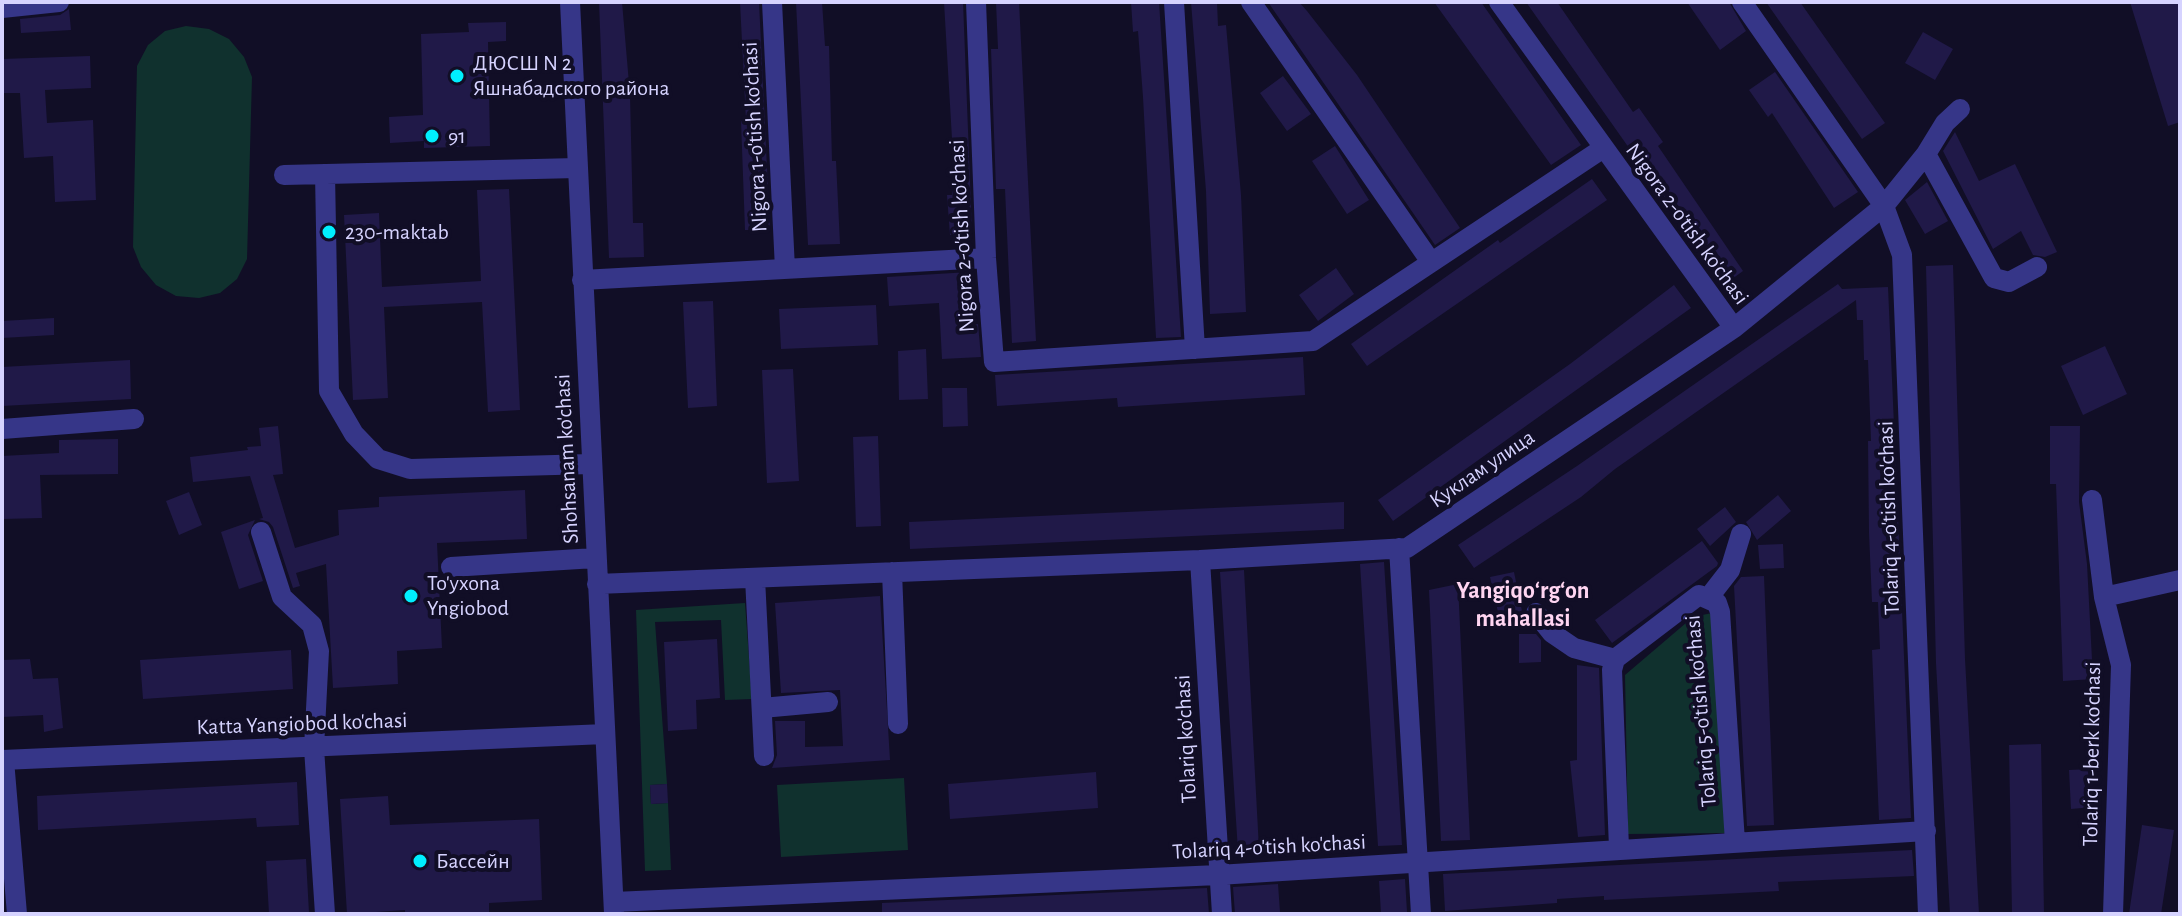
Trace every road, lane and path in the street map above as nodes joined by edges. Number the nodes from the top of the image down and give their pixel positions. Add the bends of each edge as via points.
1 (59, 2) edge
2 (570, 2) edge
3 (772, 2) edge
4 (976, 2) edge
5 (1174, 2) edge
6 (1251, 2) edge
7 (1499, 2) edge
8 (1742, 2) edge
9 (2, 8) edge
10 (1960, 109) dead end
11 (1602, 149) junction
12 (1926, 154) junction
13 (577, 168) junction
14 (325, 174) junction
15 (284, 175) dead end
16 (1884, 206) junction
17 (986, 258) junction
18 (1431, 262) junction
19 (2037, 267) dead end
20 (785, 269) junction
21 (582, 280) junction
22 (1734, 328) junction
23 (1195, 349) junction
24 (134, 419) dead end
25 (2, 429) edge
26 (591, 464) junction
27 (2092, 500) dead end
28 (261, 532) dead end
29 (1741, 534) dead end
30 (1399, 548) junction
31 (595, 558) junction
32 (1200, 560) junction
33 (451, 567) dead end
34 (892, 572) junction
35 (755, 578) junction
36 (2180, 580) edge
37 (597, 584) junction
38 (1709, 597) junction
39 (2104, 597) junction
40 (1536, 613) dead end
41 (1615, 659) junction
42 (828, 702) dead end
43 (762, 708) junction
44 (898, 724) dead end
45 (605, 734) junction
46 (314, 748) junction
47 (764, 756) dead end
48 (3, 760) edge
49 (1926, 831) junction
50 (1735, 842) junction
51 (1619, 848) junction
52 (1419, 863) junction
53 (1218, 875) junction
54 (614, 908) edge
55 (17, 914) edge
56 (325, 914) edge
57 (1222, 914) edge
58 (1421, 914) edge
59 (1928, 914) edge
60 (2113, 914) edge

1 - 9 street
2 - 13 street, Shohsanam ko'chasi
3 - 20 street, Nigora 1-o'tish ko'chasi
4 - 17 street, Nigora 2-o'tish ko'chasi
5 - 23 street
6 - 18 street
7 - 11 street, Nigora 2-o'tish ko'chasi
8 - 16 street, Tolariq 4-o'tish ko'chasi
10 - 12 street, Куклам улица
11 - 18 street, Nigora 2-o'tish ko'chasi
11 - 22 street, Nigora 2-o'tish ko'chasi
12 - 16 street, Куклам улица
12 - 19 street via 1994,278 2009,282
13 - 14 street
13 - 21 street, Shohsanam ko'chasi
14 - 15 street
14 - 26 street via 329,391 354,434 378,459 410,469
16 - 22 street, Куклам улица
16 - 49 street, Tolariq 4-o'tish ko'chasi via 1902,255
17 - 20 street
17 - 23 street, Nigora 2-o'tish ko'chasi via 994,362
18 - 23 street, Nigora 2-o'tish ko'chasi via 1313,341
20 - 21 street
21 - 26 street, Shohsanam ko'chasi
22 - 30 street, Куклам улица via 1407,548
24 - 25 street
26 - 31 street, Shohsanam ko'chasi
27 - 39 street, Tolariq 1-berk ko'chasi
28 - 46 street via 282,597 312,625 316,638
29 - 38 street via 1730,570
30 - 32 street
30 - 52 street
31 - 33 street
31 - 37 street, Shohsanam ko'chasi
32 - 34 street
32 - 53 street, Tolariq ko'chasi
34 - 35 street
34 - 44 street
35 - 37 street
35 - 43 street
36 - 39 street
37 - 45 street, Shohsanam ko'chasi
38 - 41 street, Tolariq 5-o'tish ko'chasi via 1699,595
38 - 50 street, Tolariq 5-o'tish ko'chasi via 1720,612
39 - 60 street, Tolariq 1-berk ko'chasi via 2121,665
40 - 41 street via 1574,648
41 - 51 street
42 - 43 street
43 - 47 street
45 - 46 street, Katta Yangiobod ko'chasi
45 - 54 street, Shohsanam ko'chasi
46 - 48 street, Katta Yangiobod ko'chasi
46 - 56 street
48 - 55 street
49 - 50 street, Tolariq 4-o'tish ko'chasi
49 - 59 street, Tolariq 4-o'tish ko'chasi
50 - 51 street, Tolariq 4-o'tish ko'chasi
51 - 52 street, Tolariq 4-o'tish ko'chasi
52 - 53 street, Tolariq 4-o'tish ko'chasi
52 - 58 street
53 - 54 street, Tolariq 4-o'tish ko'chasi
53 - 57 street, Tolariq ko'chasi

